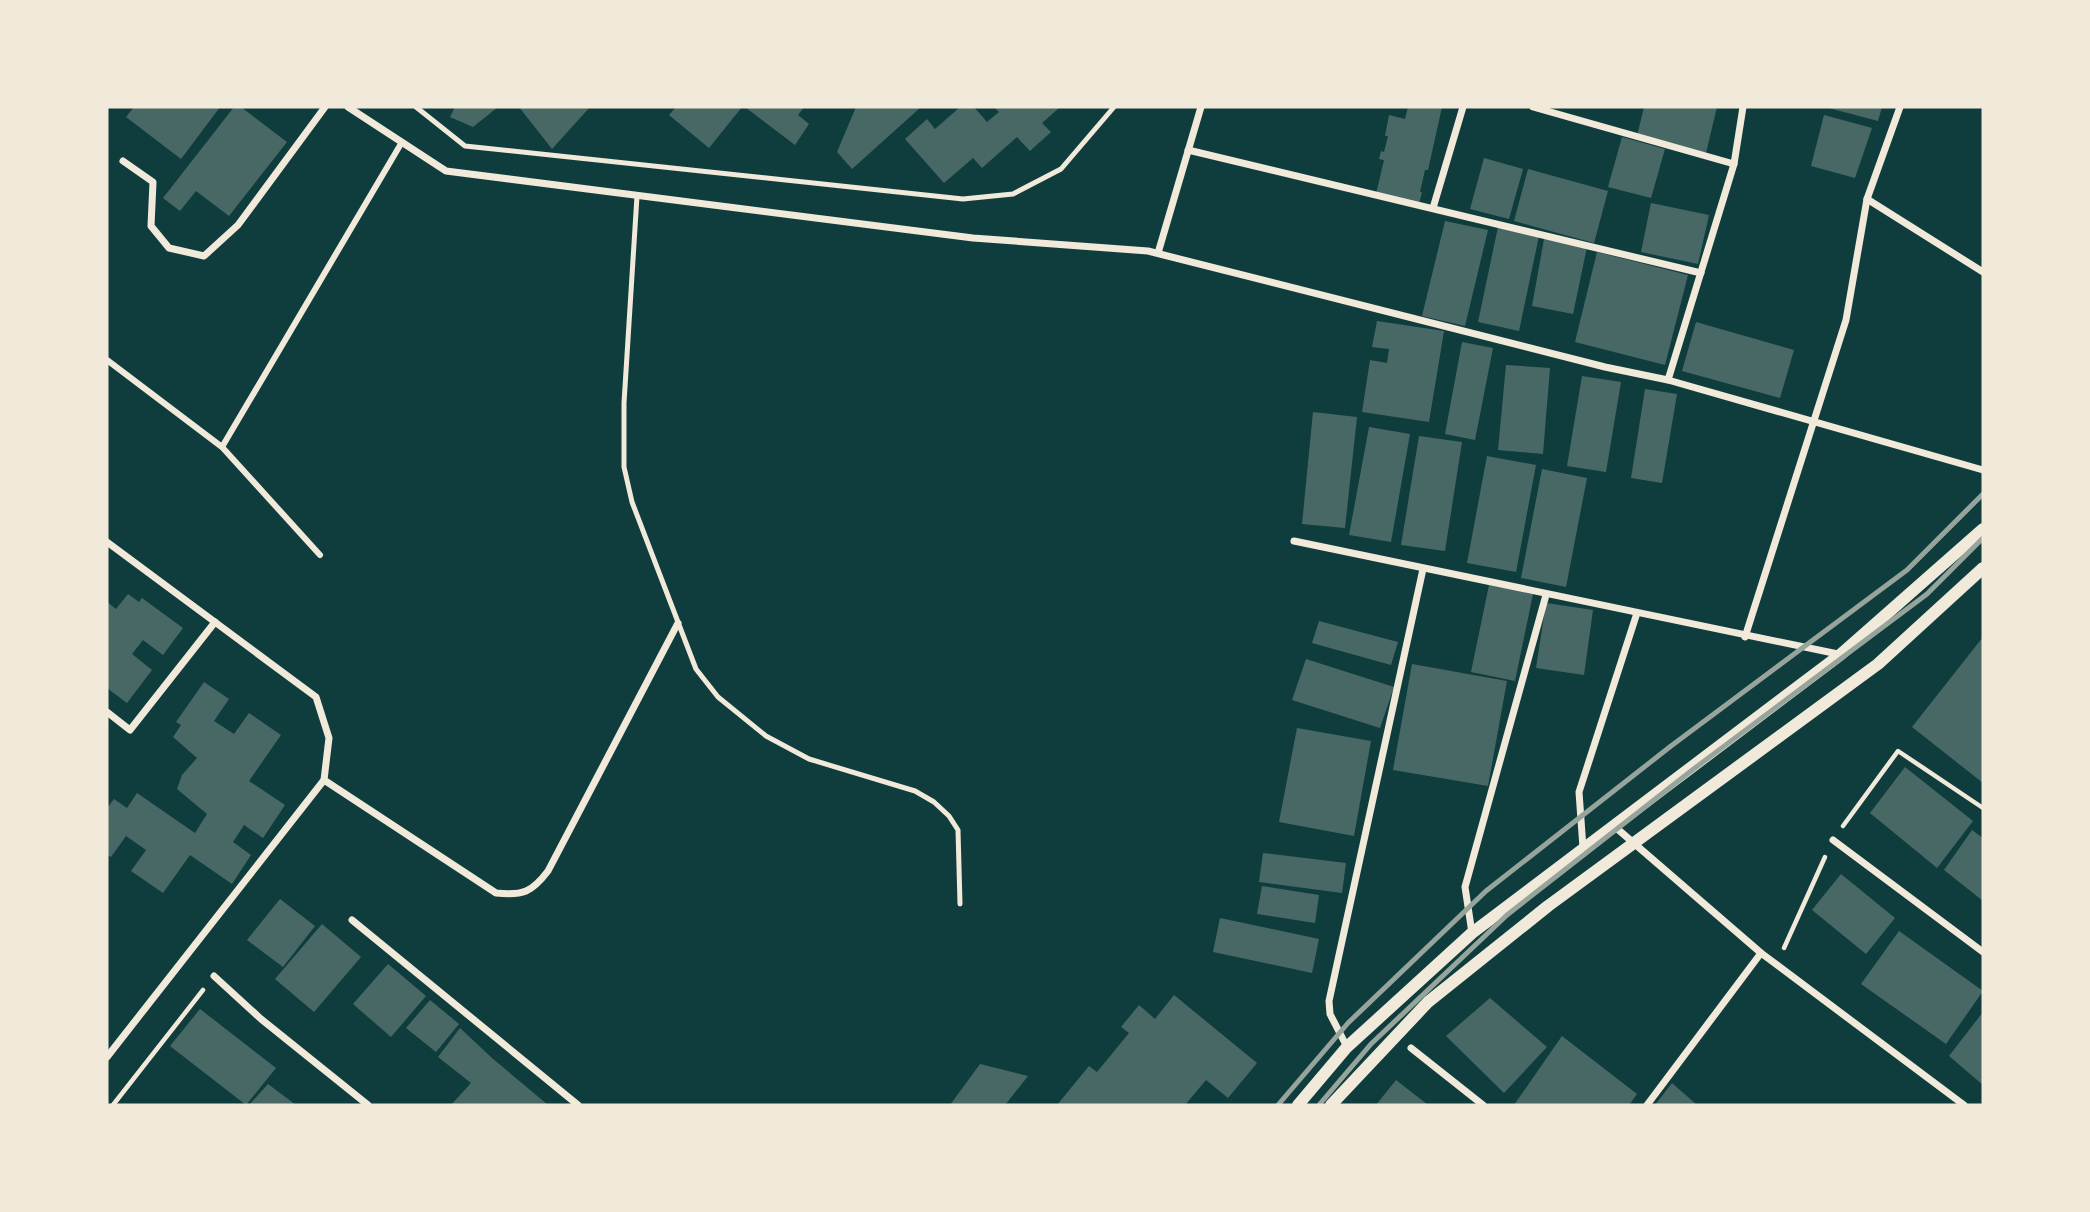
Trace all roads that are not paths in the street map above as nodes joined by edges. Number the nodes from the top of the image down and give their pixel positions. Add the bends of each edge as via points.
1 (325, 107) edge
2 (348, 107) edge
3 (416, 107) edge
4 (1114, 107) edge
5 (1201, 107) edge
6 (1463, 107) edge
7 (1533, 107) edge
8 (1744, 107) edge
9 (1900, 107) edge
10 (402, 142) junction
11 (1188, 150) junction
12 (123, 161) dead end
13 (1734, 164) junction
14 (637, 196) junction
15 (1867, 199) junction
16 (1433, 208) junction
17 (1158, 253) junction
18 (1983, 272) edge
19 (1701, 273) junction
20 (107, 360) edge
21 (1668, 380) junction
22 (1815, 420) junction
23 (222, 447) junction
24 (1983, 470) edge
25 (1983, 529) edge
26 (1294, 541) dead end
27 (107, 542) edge
28 (320, 555) dead end
29 (1983, 568) edge
30 (1423, 569) junction
31 (1546, 594) junction
32 (1637, 612) junction
33 (215, 622) junction
34 (678, 622) junction
35 (1745, 637) junction
36 (1840, 655) junction
37 (107, 712) edge
38 (324, 780) junction
39 (1613, 825) junction
40 (1833, 839) road end
41 (1634, 844) junction
42 (1583, 848) junction
43 (960, 904) dead end
44 (352, 920) dead end
45 (1472, 933) junction
46 (1983, 952) edge
47 (1761, 953) junction
48 (214, 976) road end
49 (1347, 1047) junction
50 (1411, 1048) dead end
51 (107, 1057) edge
52 (368, 1105) edge
53 (578, 1105) edge
54 (1298, 1105) edge
55 (1331, 1105) edge
56 (1483, 1105) edge
57 (1647, 1105) edge
58 (1964, 1105) edge

1 - 12 street via 238,225 204,256 169,248 151,226 153,182
2 - 10 street
3 - 4 lane via 466,146 963,199 1013,194 1061,169
5 - 11 street
6 - 16 street
7 - 13 street
8 - 13 street
9 - 15 street
10 - 14 street via 446,171
10 - 23 street
11 - 16 street
11 - 17 street
13 - 19 street
14 - 17 street via 973,238
14 - 34 lane via 624,467 632,502
15 - 18 street
15 - 22 street via 1846,320
16 - 19 street
17 - 21 street
19 - 21 street
20 - 23 street
21 - 22 street
22 - 24 street
22 - 35 street
23 - 28 street
25 - 36 street
26 - 30 street
27 - 33 street
29 - 41 street via 1878,664
30 - 31 street
30 - 49 street via 1329,1001 1330,1014
31 - 32 street
31 - 45 street via 1465,887
32 - 35 street
32 - 42 street via 1579,792
33 - 37 street via 130,730
33 - 38 street via 316,698 329,737
34 - 38 street via 548,871 534,888 513,895 496,893
34 - 43 lane via 696,669 718,697 766,736 809,759 915,791 949,816 958,830
35 - 36 street
36 - 39 street
38 - 51 street
39 - 41 street
39 - 42 street
40 - 46 street
41 - 47 street
41 - 55 street via 1428,1002
42 - 45 street
44 - 53 street
45 - 49 street
47 - 57 street
47 - 58 street
48 - 52 street
49 - 54 street
50 - 56 street

